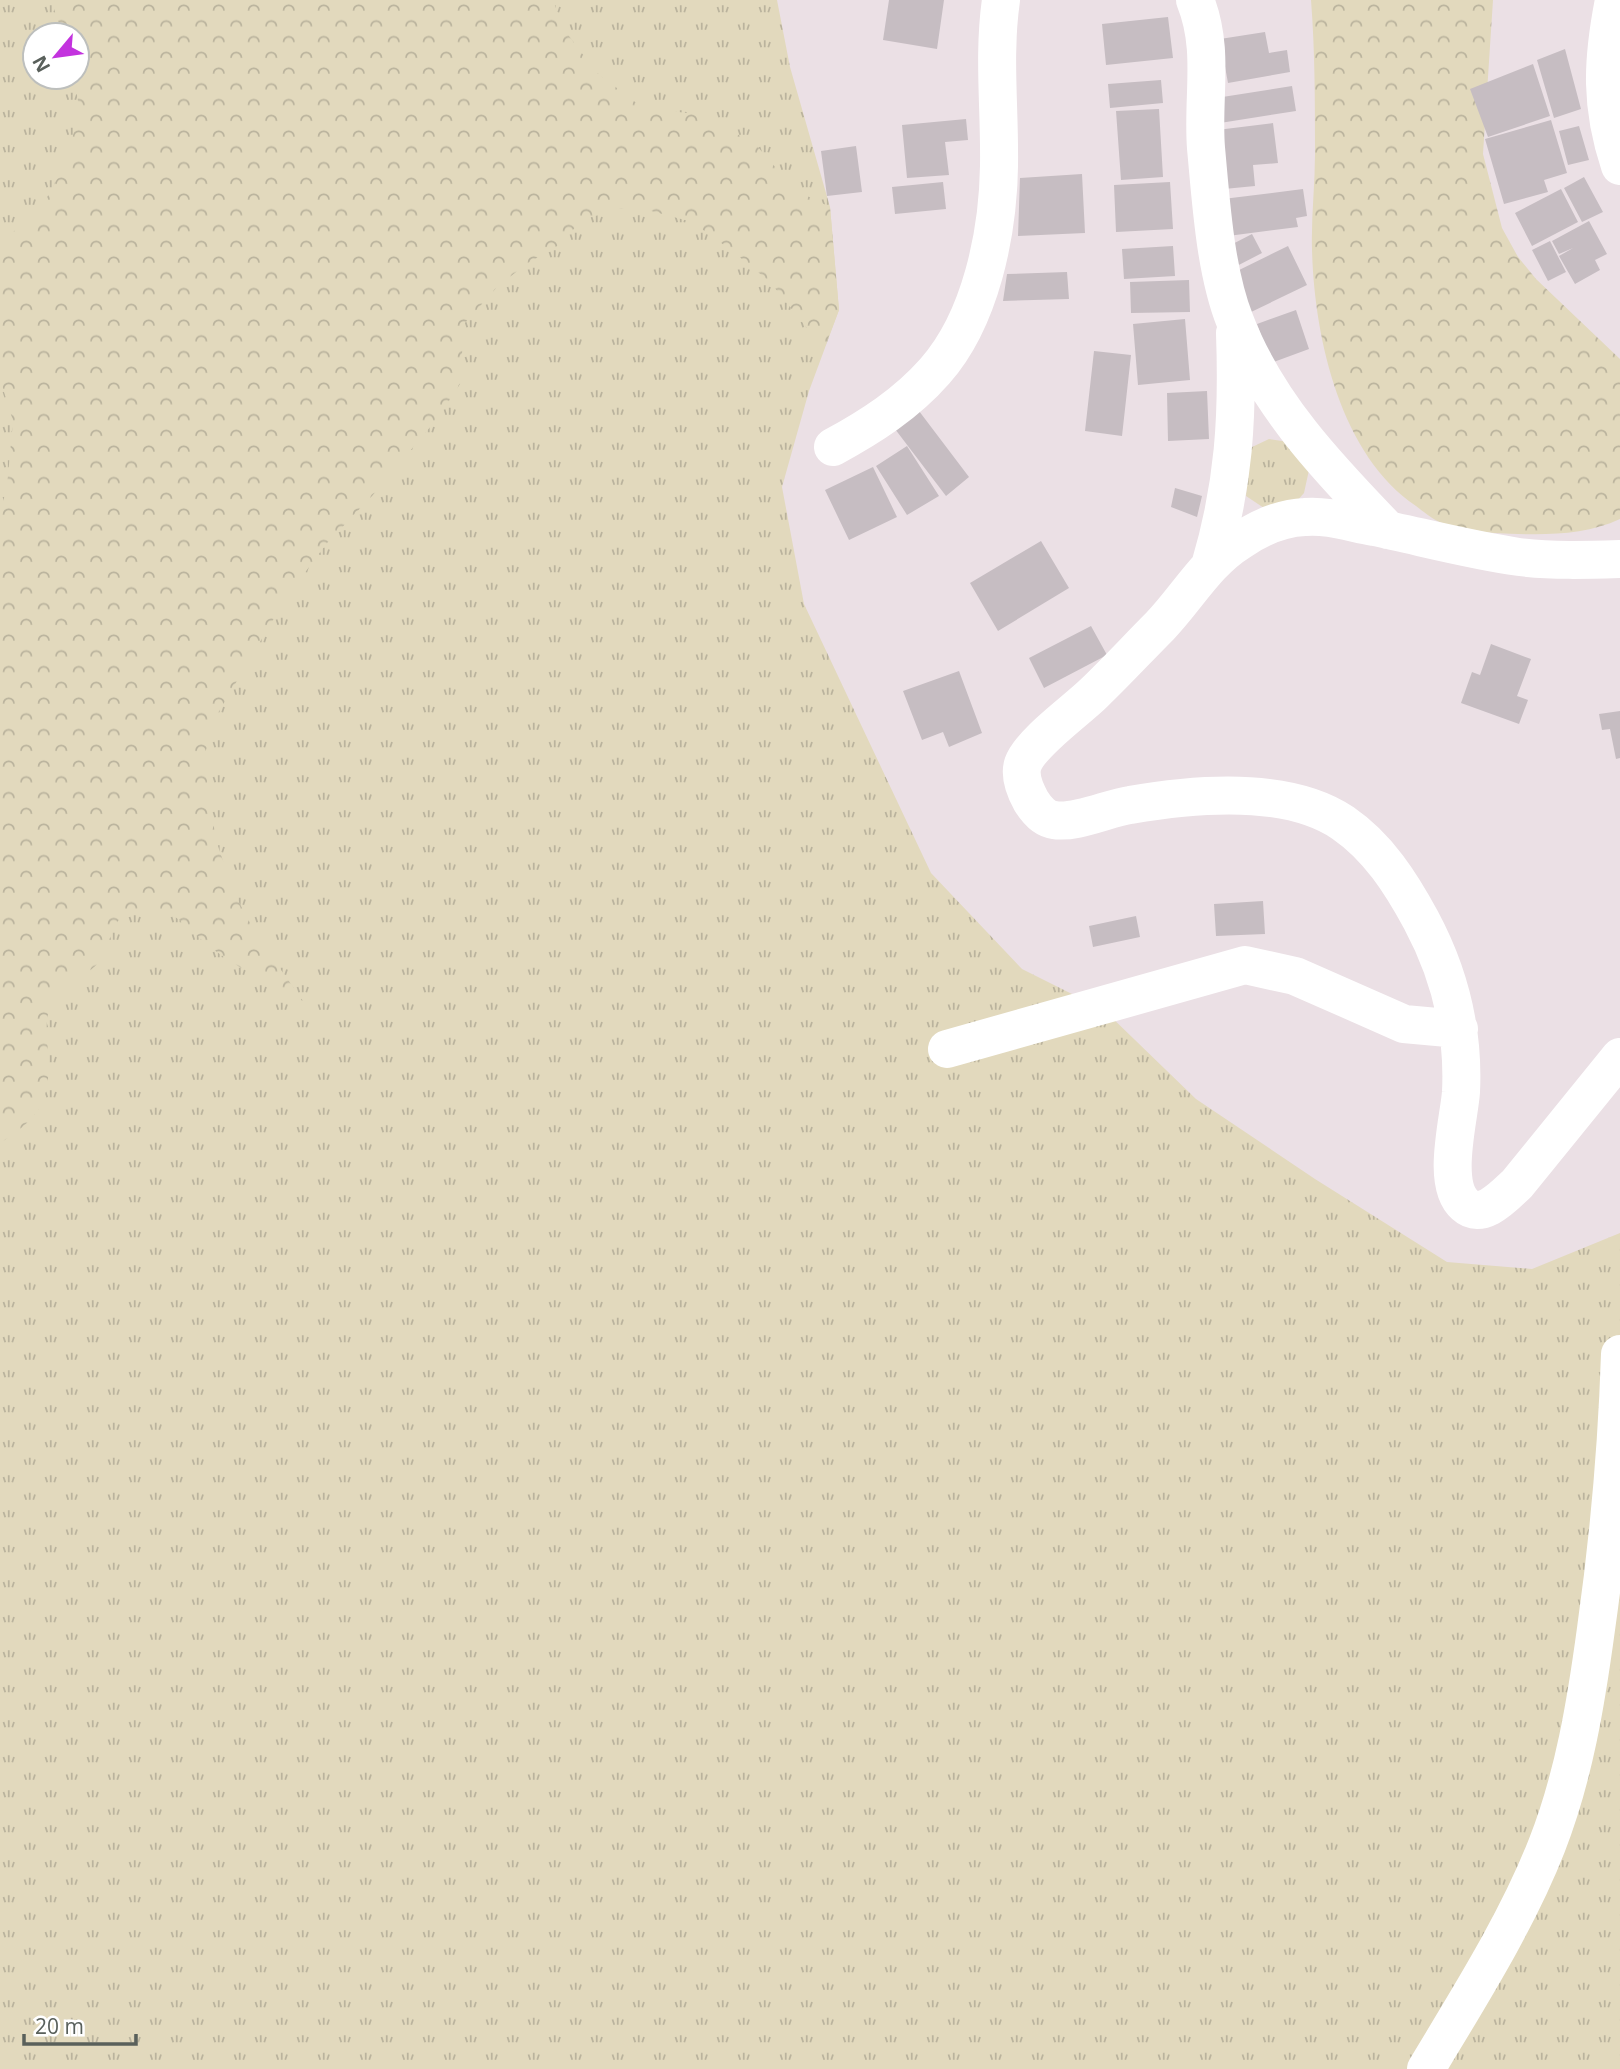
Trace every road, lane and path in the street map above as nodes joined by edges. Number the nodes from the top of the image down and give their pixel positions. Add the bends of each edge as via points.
1 (1001, 0) edge
2 (1195, 0) edge
3 (1614, 0) edge
4 (1620, 166) edge
5 (1234, 320) junction
6 (832, 447) dead end
7 (1388, 530) junction
8 (1620, 559) edge
9 (1204, 573) junction
10 (1459, 1029) junction
11 (947, 1049) dead end
12 (1620, 1057) edge
13 (1620, 1354) edge
14 (1426, 2069) edge

1 - 6 street via 996,56 998,201 989,257 973,309 937,370 907,400
2 - 5 street via 1207,46 1210,188 1223,281
3 - 4 street via 1605,44 1604,85 1606,119
5 - 7 street via 1275,398 1307,441
5 - 9 street via 1236,427 1225,509
7 - 8 street via 1520,557
7 - 9 street via 1325,517 1300,517 1262,528 1237,542
9 - 10 street via 1164,621 1032,750 1022,778 1033,805 1046,818 1061,821 1130,804 1249,797 1297,803 1334,818 1364,840 1399,882 1433,942
10 - 11 street via 1405,1024 1295,976 1245,965
10 - 12 street via 1461,1089 1453,1167 1458,1196 1469,1209 1498,1202 1517,1184
13 - 14 street via 1603,1575 1573,1766 1546,1846 1511,1920

